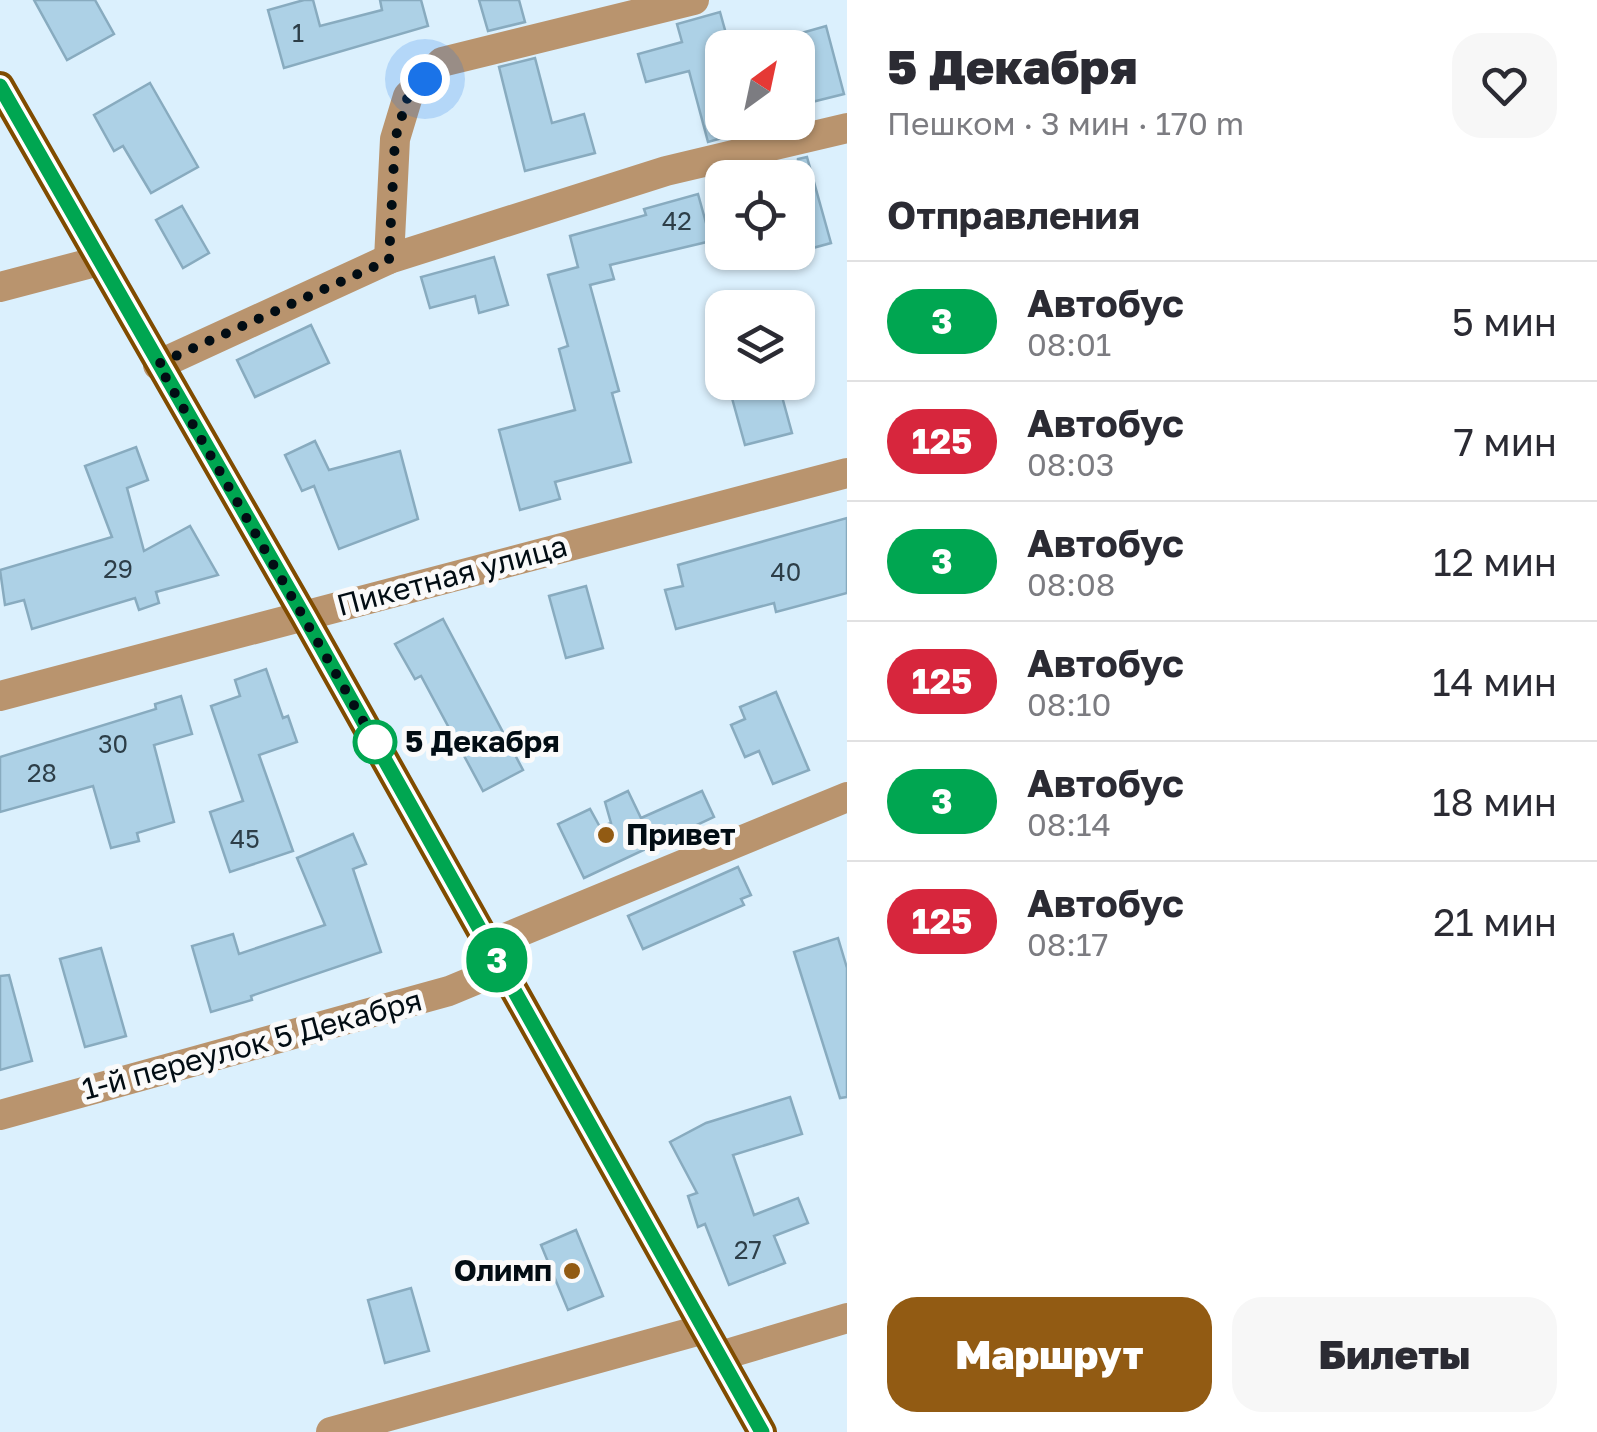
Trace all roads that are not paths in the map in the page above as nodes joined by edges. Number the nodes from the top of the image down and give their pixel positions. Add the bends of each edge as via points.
1 (694, 0) edge
2 (0, 86) edge
3 (847, 128) edge
4 (389, 260) junction
5 (99, 261) junction
6 (0, 287) edge
7 (158, 364) junction
8 (847, 472) edge
9 (304, 616) junction
10 (0, 696) edge
11 (847, 797) edge
12 (495, 957) junction
13 (0, 1115) edge
14 (847, 1318) edge
15 (704, 1328) junction
16 (720, 1356) junction
17 (331, 1432) edge
18 (762, 1432) edge

1 - 4 street via 442,62 408,96 395,139
2 - 5 main road
3 - 4 street via 666,172
4 - 7 street
5 - 6 street
5 - 7 main road
7 - 9 main road
8 - 9 street, Пикетная улица
9 - 10 street, Пикетная улица
9 - 12 main road
11 - 12 street, 1-й переулок 5 Декабря
12 - 13 street, 1-й переулок 5 Декабря via 449,991
12 - 15 main road
14 - 16 street
15 - 16 main road
15 - 17 street
16 - 18 main road

